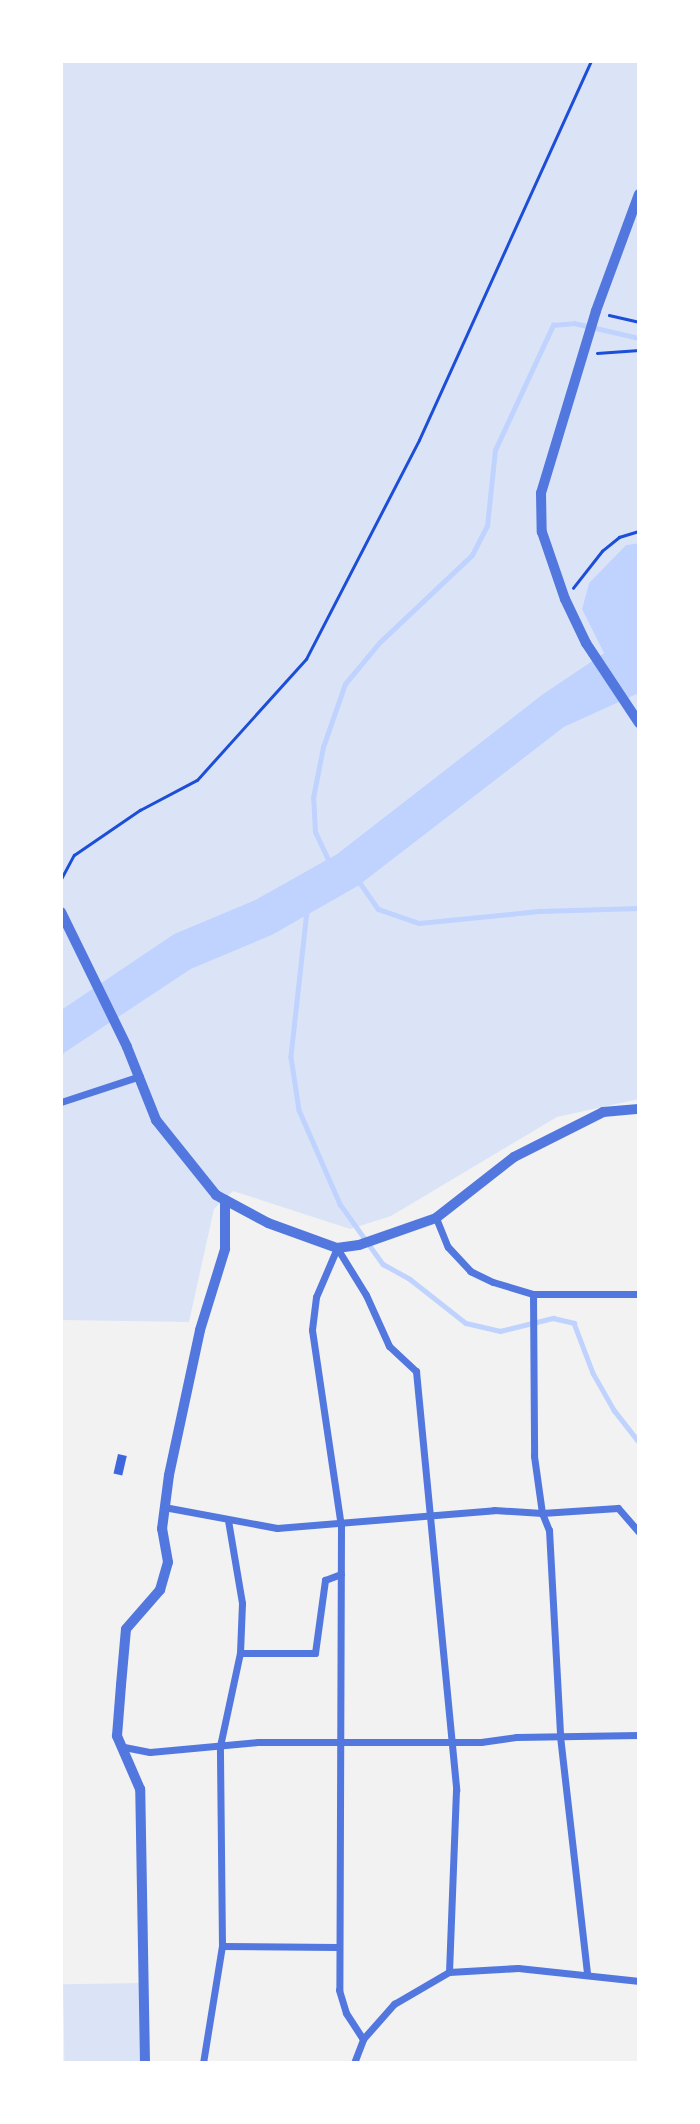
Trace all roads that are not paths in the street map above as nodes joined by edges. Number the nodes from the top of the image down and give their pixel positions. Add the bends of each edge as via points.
1 (639, 194) edge
2 (639, 723) edge
3 (61, 912) edge
4 (140, 1076) junction
5 (61, 1102) edge
6 (639, 1108) edge
7 (225, 1200) junction
8 (436, 1218) junction
9 (337, 1248) junction
10 (533, 1294) junction
11 (639, 1294) edge
12 (164, 1507) junction
13 (541, 1513) junction
14 (432, 1514) junction
15 (228, 1520) junction
16 (341, 1526) junction
17 (639, 1532) edge
18 (341, 1574) junction
19 (240, 1653) junction
20 (639, 1735) edge
21 (560, 1737) junction
22 (341, 1740) junction
23 (453, 1742) junction
24 (124, 1746) junction
25 (219, 1746) junction
26 (222, 1946) junction
27 (337, 1947) junction
28 (449, 1972) junction
29 (587, 1974) junction
30 (639, 1981) edge
31 (363, 2039) junction
32 (145, 2063) edge
33 (204, 2063) edge
34 (354, 2063) edge

1 - 2 street via 595,315 541,493 542,532 565,599 586,643
3 - 4 street
4 - 5 street
4 - 7 street via 156,1120 216,1195
6 - 8 street via 603,1112 514,1157
7 - 9 street via 268,1223
7 - 12 street via 225,1249 200,1330
8 - 9 street via 359,1245
8 - 10 street via 447,1247 470,1271
9 - 14 street via 366,1295 389,1346 416,1371
9 - 16 street via 316,1297 312,1330
10 - 11 street
10 - 13 street via 534,1456
12 - 15 street
12 - 24 street via 162,1529 168,1562 160,1590 126,1629 117,1736
13 - 14 street
13 - 17 street via 618,1508
13 - 21 street via 549,1530
14 - 16 street via 362,1518
14 - 23 street via 430,1559
15 - 16 street via 277,1528
15 - 19 street via 242,1604
16 - 18 street
18 - 19 street via 325,1580 315,1653
18 - 22 street
19 - 25 street
20 - 21 street
21 - 23 street
21 - 29 street
22 - 23 street
22 - 25 street
22 - 27 street
23 - 28 street via 456,1854
24 - 25 street via 150,1752
24 - 32 street via 140,1788
25 - 26 street
26 - 27 street
26 - 33 street
27 - 31 street via 339,1990 346,2013
28 - 29 street via 518,1968
28 - 31 street via 394,2004
29 - 30 street
31 - 34 street

